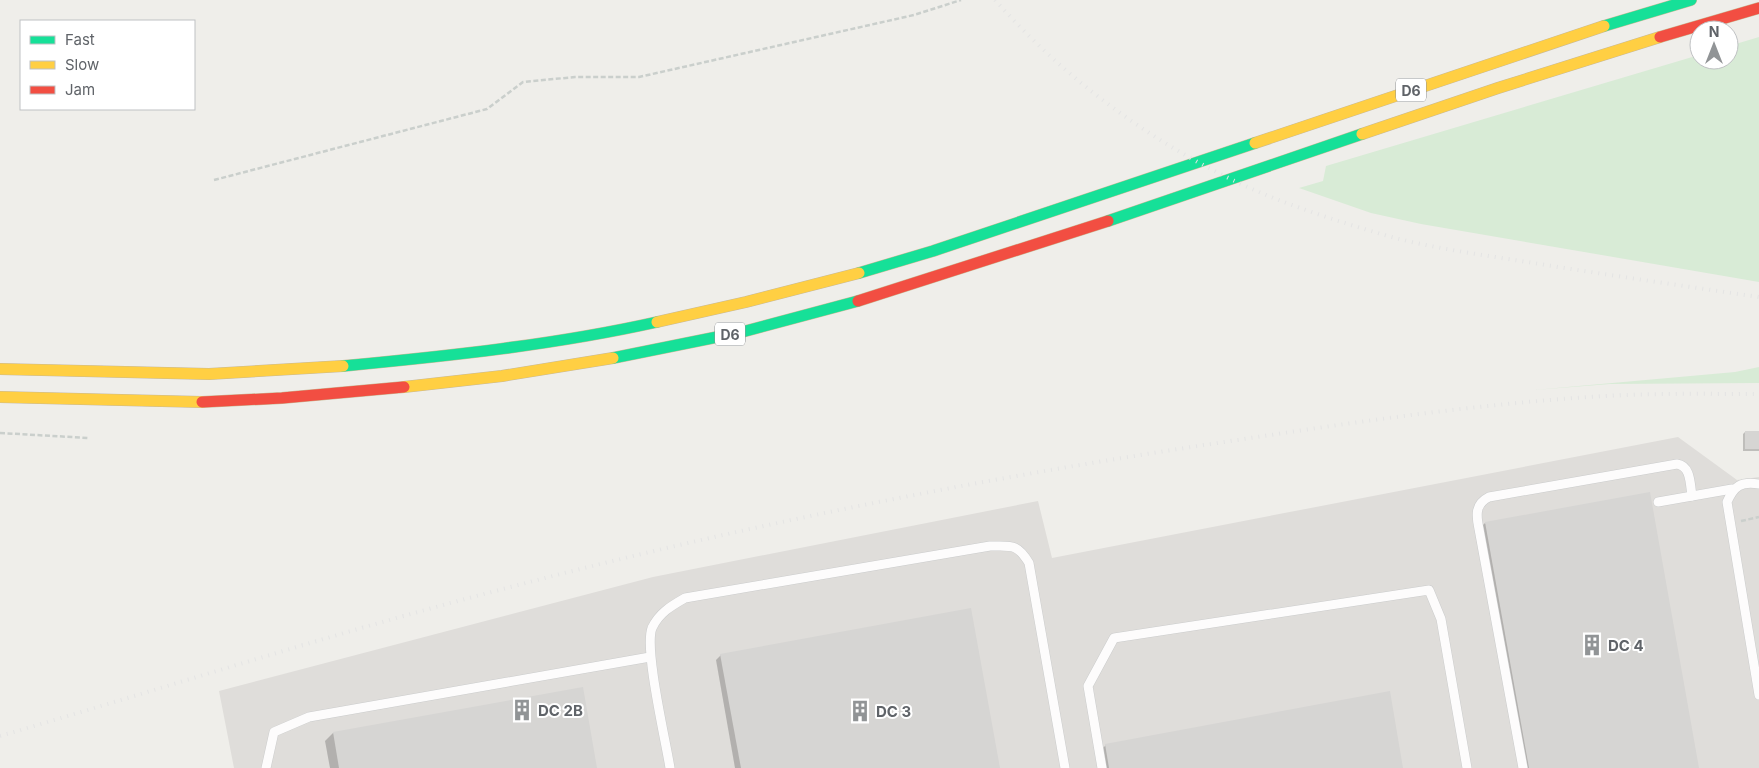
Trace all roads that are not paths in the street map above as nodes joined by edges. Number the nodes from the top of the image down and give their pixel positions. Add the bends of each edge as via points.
1 (1691, 0) edge
2 (1759, 8) edge
3 (0, 369) edge
4 (0, 397) edge
5 (1759, 484) edge
6 (1732, 489) junction
7 (1692, 496) junction
8 (1658, 502) dead end
9 (650, 656) junction
10 (1759, 695) edge
11 (266, 768) edge
12 (670, 768) edge
13 (1065, 768) edge
14 (1102, 768) edge
15 (1467, 768) edge
16 (1523, 768) edge

1 - 3 highway, D6 via 1565,38 933,251 831,281 640,326 541,343 312,369 209,374
2 - 4 highway, D6 via 1569,65 946,275 834,308 643,354 424,386 314,396 209,402
5 - 6 lane via 1744,483
6 - 7 lane
6 - 10 lane via 1727,502
7 - 8 lane
7 - 16 lane via 1687,470 1682,464 1677,464 1489,497 1480,502 1478,529
9 - 11 lane via 309,717 274,732
9 - 12 lane
9 - 13 lane via 652,629 664,610 685,598 990,546 1012,546 1023,553 1029,563
14 - 15 lane via 1088,686 1114,638 1429,590 1441,619

